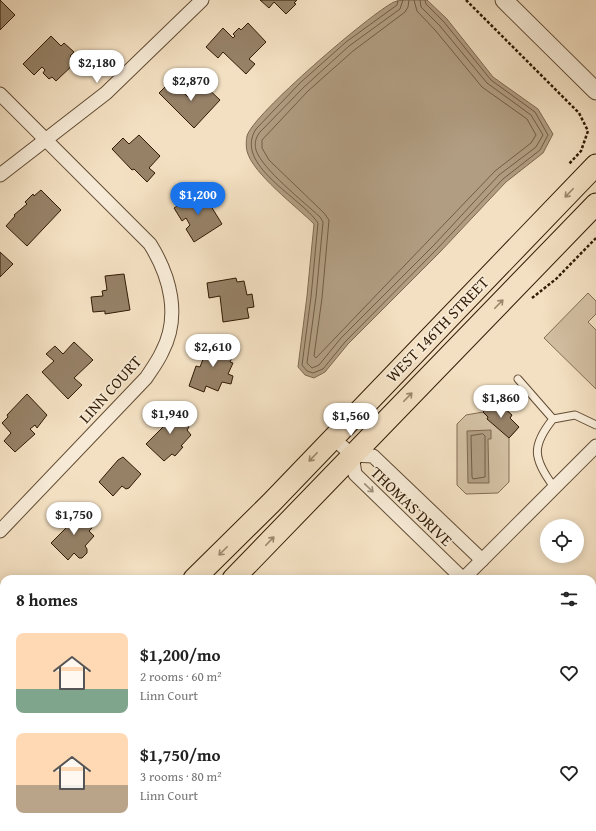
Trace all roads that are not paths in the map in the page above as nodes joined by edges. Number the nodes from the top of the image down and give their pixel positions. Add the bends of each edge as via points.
1 (202, 0) edge
2 (504, 0) edge
3 (596, 91) edge
4 (0, 94) edge
5 (47, 140) junction
6 (596, 164) edge
7 (0, 175) edge
8 (596, 204) edge
9 (518, 379) dead end
10 (553, 419) junction
11 (596, 425) edge
12 (332, 437) junction
13 (596, 446) edge
14 (352, 455) junction
15 (554, 488) junction
16 (0, 532) edge
17 (477, 565) junction
18 (198, 575) edge
19 (237, 575) edge
20 (459, 575) edge
21 (467, 575) edge

1 - 5 street via 116,84
2 - 3 street
4 - 5 street, LINN COURT
5 - 7 street
5 - 16 street, LINN COURT via 150,244 169,282 172,316 163,351 146,378
6 -> 12 main road, WEST 146TH STREET
14 -> 8 main road, WEST 146TH STREET
9 - 10 lane
10 - 11 lane via 575,415
10 - 15 lane via 536,446 540,464
12 - 14 street
12 -> 18 main road, WEST 146TH STREET
13 - 15 street
14 - 17 street, THOMAS DRIVE via 373,456
19 -> 14 main road, WEST 146TH STREET
14 -> 20 street, THOMAS DRIVE via 355,474
15 - 17 street
17 - 21 street

